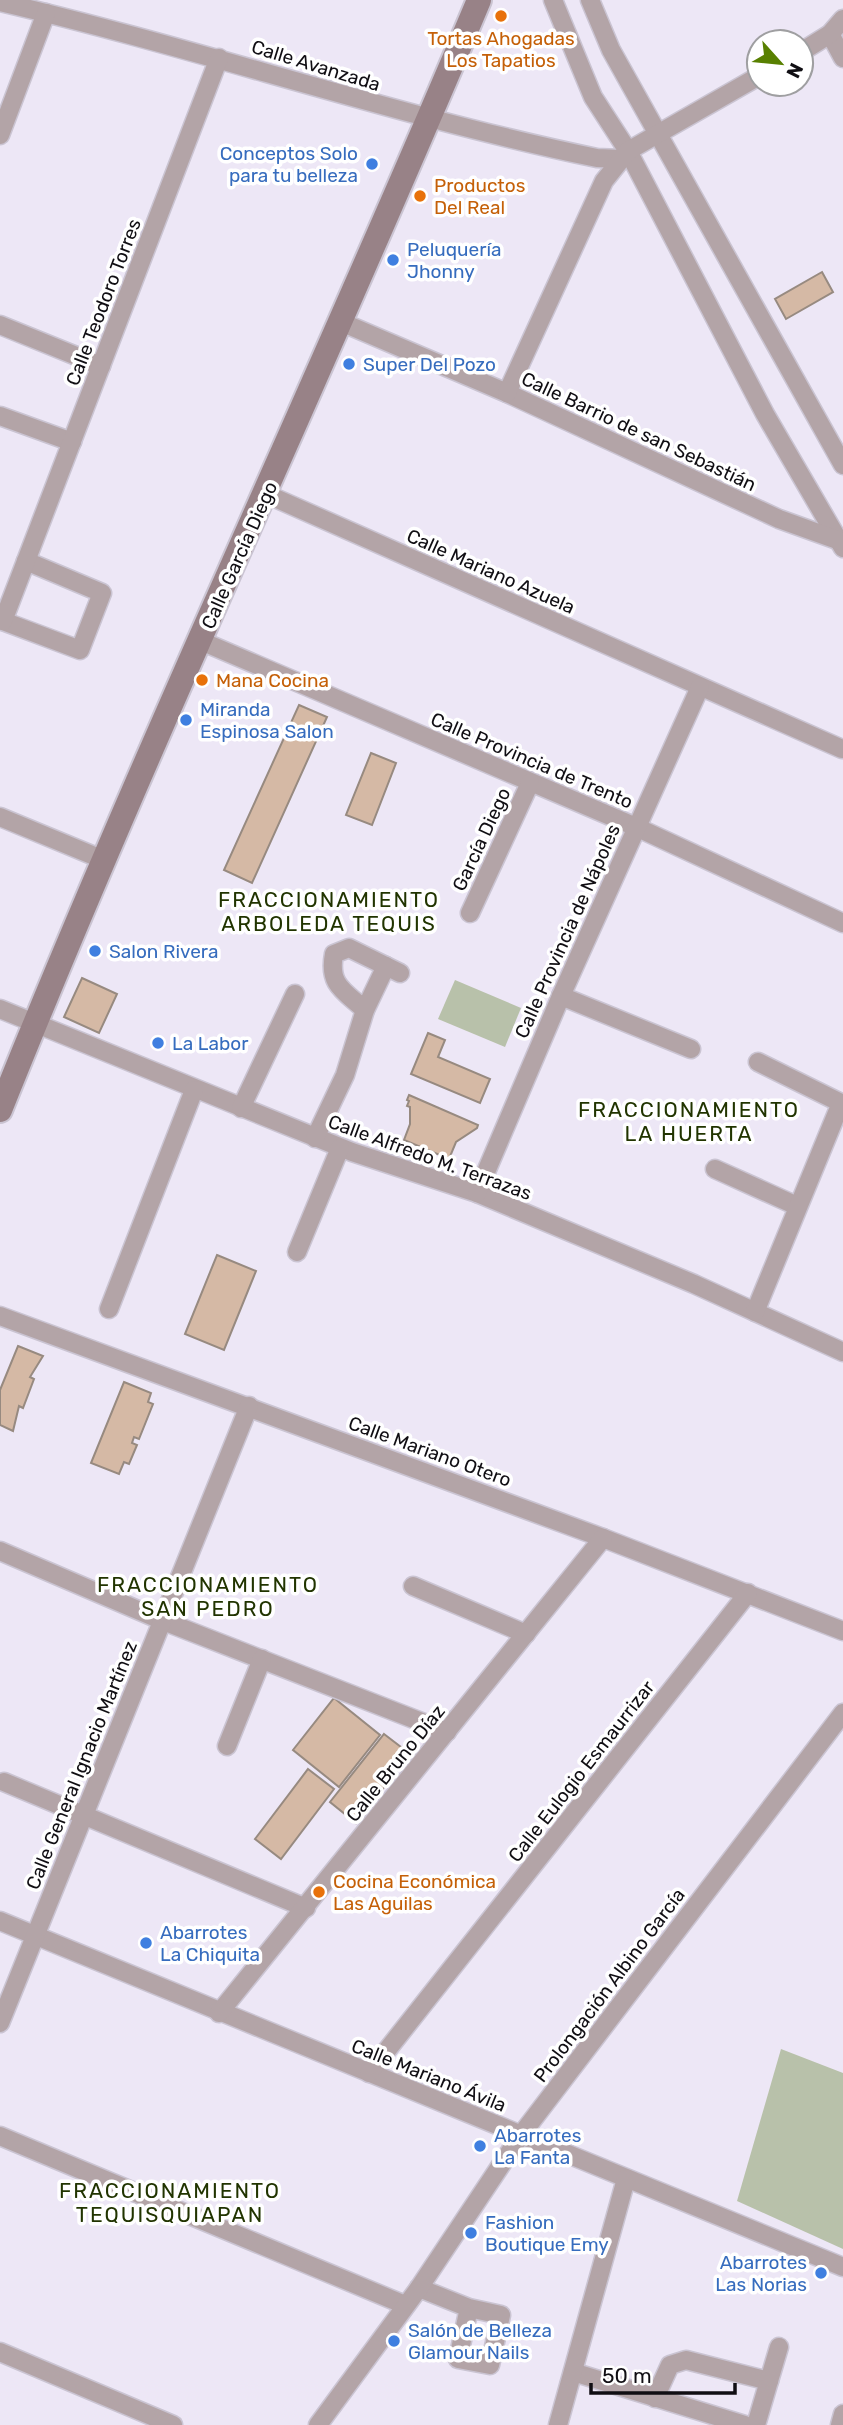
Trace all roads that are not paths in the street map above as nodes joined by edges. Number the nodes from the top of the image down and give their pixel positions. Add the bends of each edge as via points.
1 (479, 0) edge
2 (553, 0) edge
3 (590, 0) edge
4 (0, 2) edge
5 (46, 13) junction
6 (843, 19) edge
7 (839, 49) edge
8 (815, 50) edge
9 (219, 58) junction
10 (745, 84) edge
11 (429, 120) junction
12 (0, 135) edge
13 (659, 135) junction
14 (624, 155) junction
15 (341, 322) junction
16 (0, 325) edge
17 (101, 366) junction
18 (507, 393) junction
19 (0, 416) edge
20 (72, 442) junction
21 (843, 465) edge
22 (266, 494) junction
23 (841, 544) edge
24 (26, 561) junction
25 (1, 621) edge
26 (201, 640) junction
27 (700, 687) junction
28 (842, 749) edge
29 (530, 783) junction
30 (0, 817) edge
31 (636, 827) junction
32 (104, 860) junction
33 (470, 913) dead end
34 (843, 923) edge
35 (295, 993) dead end
36 (561, 996) junction
37 (0, 1009) edge
38 (365, 1010) junction
39 (35, 1023) junction
40 (691, 1049) dead end
41 (758, 1062) dead end
42 (194, 1090) junction
43 (841, 1103) edge
44 (242, 1108) junction
45 (0, 1110) edge
46 (316, 1138) junction
47 (340, 1148) junction
48 (715, 1169) dead end
49 (477, 1193) junction
50 (797, 1206) junction
51 (297, 1252) dead end
52 (109, 1310) dead end
53 (755, 1312) junction
54 (0, 1316) edge
55 (843, 1352) edge
56 (249, 1406) junction
57 (603, 1538) junction
58 (0, 1551) edge
59 (412, 1586) dead end
60 (748, 1593) junction
61 (161, 1620) junction
62 (843, 1632) edge
63 (526, 1634) junction
64 (262, 1659) junction
65 (843, 1713) edge
66 (447, 1732) junction
67 (227, 1746) dead end
68 (4, 1782) dead end
69 (84, 1816) junction
70 (306, 1908) junction
71 (0, 1921) edge
72 (36, 1936) junction
73 (219, 2012) junction
74 (0, 2023) edge
75 (369, 2073) junction
76 (521, 2134) junction
77 (0, 2136) edge
78 (626, 2179) junction
79 (843, 2267) edge
80 (419, 2288) junction
81 (405, 2305) junction
82 (469, 2308) dead end
83 (779, 2347) dead end
84 (0, 2351) edge
85 (573, 2372) junction
86 (769, 2381) junction
87 (655, 2398) junction
88 (843, 2414) edge
89 (173, 2425) edge
90 (318, 2425) edge
91 (558, 2425) edge
92 (745, 2425) edge
93 (756, 2425) edge
94 (840, 2425) edge

1 - 11 street, Calle García Diego
2 - 14 street via 593,97
3 - 13 street via 611,50
4 - 5 street, Calle Avanzada
5 - 9 street, Calle Avanzada
5 - 12 street
6 - 7 street
7 - 8 street
9 - 11 street, Calle Avanzada
9 - 17 street, Calle Teodoro Torres
10 - 13 street
11 - 14 street, Calle Avanzada via 597,158
11 - 15 street, Calle García Diego
13 - 14 street
13 - 21 street
14 - 18 street via 604,181
14 - 23 street
15 - 18 street, Calle Barrio de san Sebastián
15 - 22 street, Calle García Diego
16 - 17 street
17 - 20 street, Calle Teodoro Torres
18 - 23 street, Calle Barrio de san Sebastián
19 - 20 street
20 - 24 street, Calle Teodoro Torres
22 - 26 street, Calle García Diego
22 - 27 street, Calle Mariano Azuela
24 - 25 street, Calle Teodoro Torres
24 - 25 street via 102,593 80,650
26 - 29 street, Calle Provincia de Trento
26 - 32 street, Calle García Diego
27 - 28 street, Calle Mariano Azuela
27 - 31 street, Calle Provincia de Nápoles
29 - 31 street, Calle Provincia de Trento
29 - 33 street, García Diego
30 - 32 street
31 - 34 street, Calle Provincia de Trento
31 - 36 street, Calle Provincia de Nápoles
32 - 39 street, Calle García Diego
35 - 44 street
36 - 40 street
36 - 49 street, Calle Provincia de Nápoles
37 - 39 street, Calle Alfredo M. Terrazas
38 - 38 street via 336,984 331,970 334,954 349,948 393,970
38 - 46 street via 345,1075
39 - 42 street, Calle Alfredo M. Terrazas
39 - 45 street, Calle García Diego
41 - 43 street
42 - 44 street, Calle Alfredo M. Terrazas
42 - 52 street
43 - 50 street
44 - 46 street, Calle Alfredo M. Terrazas
46 - 47 street, Calle Alfredo M. Terrazas
47 - 49 street, Calle Alfredo M. Terrazas
47 - 51 street
48 - 50 street
49 - 53 street, Calle Alfredo M. Terrazas
50 - 53 street
53 - 55 street, Calle Alfredo M. Terrazas
54 - 56 street, Calle Mariano Otero
56 - 57 street, Calle Mariano Otero
56 - 61 street, Calle General Ignacio Martínez
57 - 60 street, Calle Mariano Otero
57 - 63 street, Calle Bruno Díaz
58 - 61 street
59 - 63 street
60 - 62 street, Calle Mariano Otero
60 - 75 street, Calle Eulogio Esmaurrizar
61 - 64 street
61 - 69 street, Calle General Ignacio Martínez
63 - 66 street, Calle Bruno Díaz
64 - 66 street
64 - 67 street
65 - 76 street, Prolongación Albino García
66 - 70 street, Calle Bruno Díaz
68 - 69 street
69 - 70 street
69 - 72 street, Calle General Ignacio Martínez
70 - 73 street, Calle Bruno Díaz
71 - 72 street, Calle Mariano Ávila
72 - 73 street, Calle Mariano Ávila
72 - 74 street, Calle General Ignacio Martínez
73 - 75 street, Calle Mariano Ávila
75 - 76 street, Calle Mariano Ávila
76 - 78 street, Calle Mariano Ávila
76 - 80 street, Prolongación Albino García
77 - 81 street
78 - 79 street, Calle Mariano Ávila
78 - 85 street
80 - 81 street, Prolongación Albino García
80 - 82 street
81 - 90 street, Prolongación Albino García
83 - 86 street
84 - 89 street
85 - 87 street
85 - 91 street
86 - 87 street via 687,2360 670,2365
86 - 93 street
87 - 92 street
88 - 94 street

